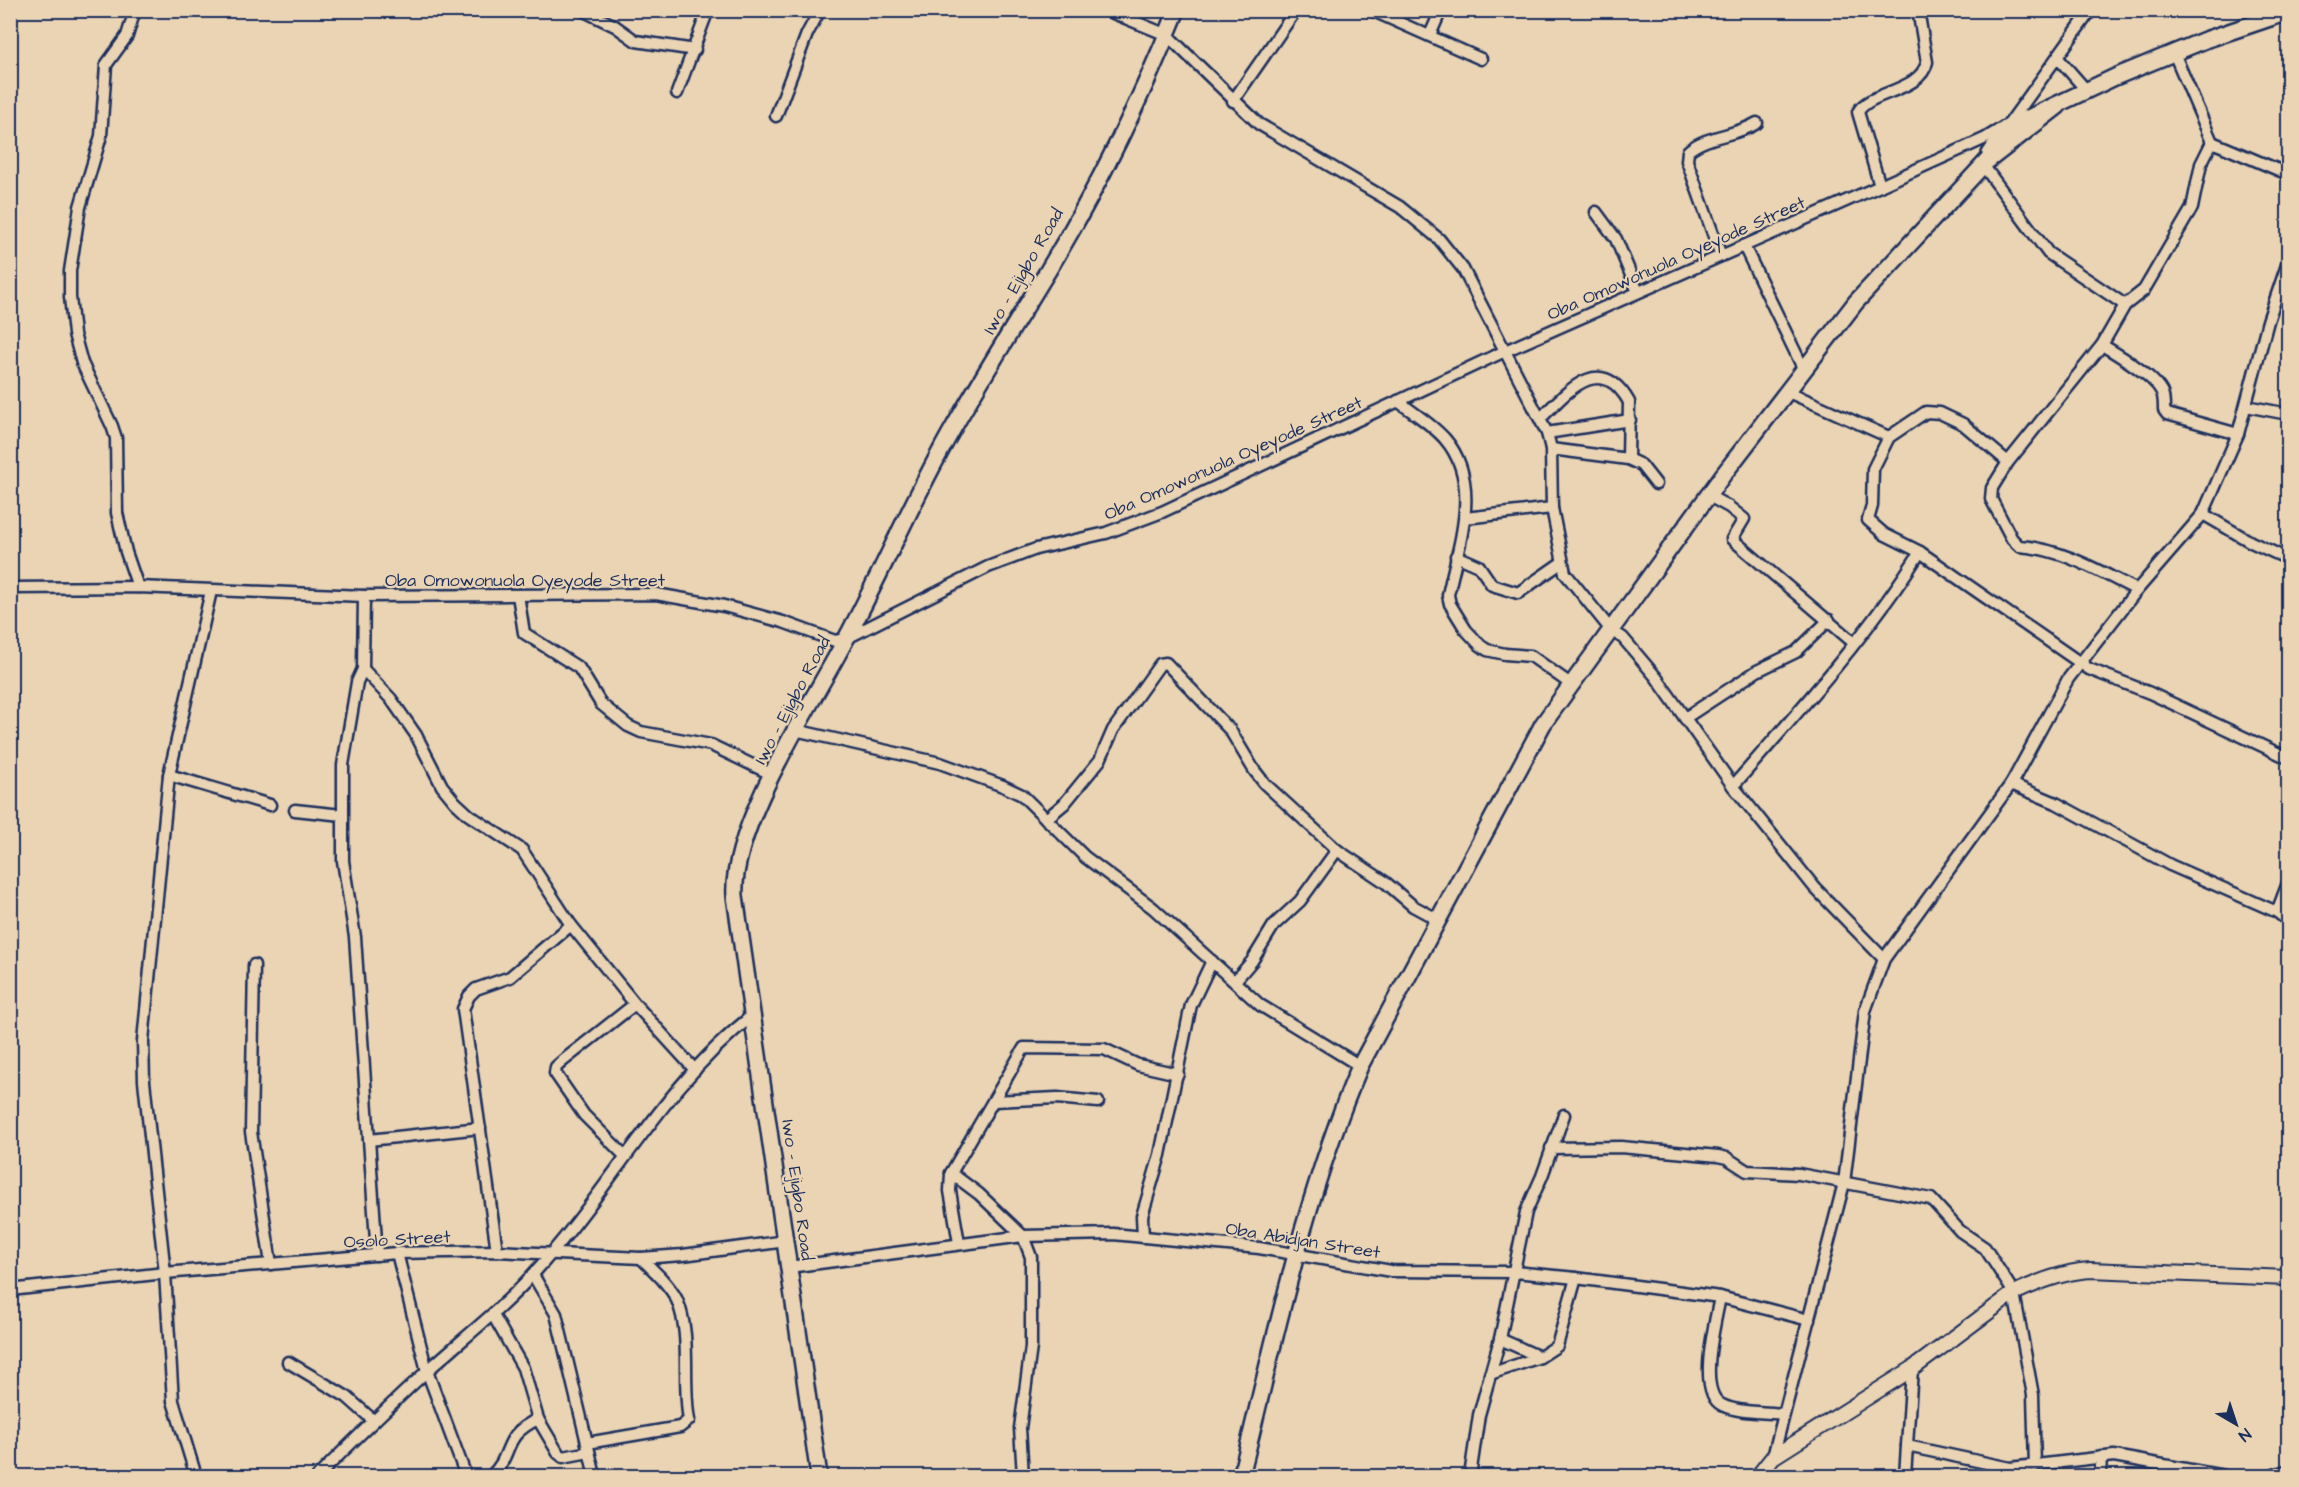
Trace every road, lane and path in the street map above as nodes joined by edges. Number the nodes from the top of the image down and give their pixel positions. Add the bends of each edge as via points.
1 (135, 10) edge
2 (582, 10) edge
3 (708, 10) edge
4 (820, 10) edge
5 (1106, 10) edge
6 (1177, 10) edge
7 (1296, 10) edge
8 (1371, 10) edge
9 (1441, 10) edge
10 (1918, 10) edge
11 (2091, 10) edge
12 (2289, 12) edge
13 (1167, 35) junction
14 (1430, 36) junction
15 (695, 50) junction
16 (2174, 53) junction
17 (1481, 58) dead end
18 (2058, 58) junction
19 (2087, 91) junction
20 (677, 93) dead end
21 (1233, 101) junction
22 (2058, 106) junction
23 (776, 116) dead end
24 (1757, 123) dead end
25 (2011, 126) junction
26 (2212, 142) junction
27 (1985, 164) junction
28 (2289, 174) edge
29 (1880, 186) junction
30 (1596, 212) dead end
31 (1744, 246) junction
32 (1721, 256) junction
33 (2289, 262) edge
34 (1638, 292) junction
35 (2125, 305) junction
36 (2102, 345) junction
37 (1505, 351) junction
38 (1803, 368) junction
39 (1786, 391) junction
40 (1398, 401) junction
41 (2246, 406) junction
42 (2289, 414) edge
43 (1541, 418) junction
44 (1630, 420) junction
45 (1547, 433) junction
46 (2238, 434) junction
47 (1889, 436) junction
48 (1551, 449) junction
49 (1628, 459) junction
50 (2008, 462) junction
51 (1656, 484) dead end
52 (1709, 496) junction
53 (1552, 508) junction
54 (2203, 514) junction
55 (1466, 518) junction
56 (1920, 552) junction
57 (1456, 556) junction
58 (2289, 560) edge
59 (1561, 563) junction
60 (138, 587) junction
61 (10, 588) edge
62 (2136, 590) junction
63 (212, 591) junction
64 (518, 595) junction
65 (364, 596) junction
66 (1829, 620) junction
67 (1611, 630) junction
68 (847, 638) junction
69 (1854, 643) junction
70 (2081, 663) junction
71 (363, 669) junction
72 (1572, 685) junction
73 (1685, 718) junction
74 (795, 730) junction
75 (2289, 758) edge
76 (169, 775) junction
77 (773, 775) junction
78 (2011, 784) junction
79 (1733, 786) junction
80 (270, 805) dead end
81 (295, 810) dead end
82 (342, 815) junction
83 (1046, 819) junction
84 (1337, 850) junction
85 (2289, 883) edge
86 (2277, 912) junction
87 (1437, 919) junction
88 (2289, 921) edge
89 (571, 924) junction
90 (1884, 959) junction
91 (1212, 961) junction
92 (254, 965) dead end
93 (1235, 981) junction
94 (635, 1004) junction
95 (753, 1015) junction
96 (1360, 1066) junction
97 (695, 1070) junction
98 (1178, 1074) junction
99 (994, 1101) junction
100 (1098, 1102) dead end
101 (1564, 1115) dead end
102 (480, 1128) junction
103 (369, 1140) junction
104 (1551, 1148) junction
105 (625, 1156) junction
106 (951, 1173) junction
107 (1844, 1183) junction
108 (1023, 1236) junction
109 (1143, 1237) junction
110 (786, 1241) junction
111 (959, 1243) junction
112 (497, 1251) junction
113 (397, 1253) junction
114 (551, 1253) junction
115 (1297, 1253) junction
116 (377, 1256) junction
117 (641, 1258) junction
118 (271, 1264) junction
119 (789, 1267) junction
120 (1514, 1272) junction
121 (165, 1273) junction
122 (533, 1275) junction
123 (1576, 1278) junction
124 (2289, 1278) edge
125 (10, 1290) edge
126 (2014, 1293) junction
127 (1720, 1297) junction
128 (493, 1315) junction
129 (1809, 1320) junction
130 (1500, 1339) junction
131 (1540, 1357) junction
132 (288, 1362) dead end
133 (1912, 1369) junction
134 (427, 1371) junction
135 (1490, 1374) junction
136 (1783, 1414) junction
137 (538, 1419) junction
138 (374, 1420) junction
139 (1780, 1431) junction
140 (1797, 1440) junction
141 (1907, 1446) junction
142 (588, 1447) junction
143 (1773, 1457) junction
144 (2101, 1457) junction
145 (2035, 1466) junction
146 (2289, 1470) edge
147 (2177, 1472) edge
148 (196, 1476) edge
149 (318, 1476) edge
150 (466, 1476) edge
151 (490, 1476) edge
152 (595, 1476) edge
153 (819, 1476) edge
154 (1023, 1476) edge
155 (1229, 1476) edge
156 (1241, 1476) edge
157 (1470, 1476) edge
158 (1758, 1476) edge
159 (1905, 1476) edge
160 (2100, 1476) edge
161 (2224, 1476) edge
162 (2271, 1476) edge

1 - 60 street via 127,36 106,65 101,136 80,207 70,297 82,363 116,438 117,513
2 - 15 street via 636,40
3 - 15 street
4 - 23 street
5 - 13 street
6 - 13 main road, Iwo - Ejigbo Road
7 - 21 street
8 - 14 street
9 - 14 street
10 - 29 street via 1925,69 1858,112
11 - 18 street
12 - 16 main road
13 - 21 street
13 - 68 main road, Iwo - Ejigbo Road via 1117,145 950,434
14 - 17 street
15 - 20 street
16 - 19 main road
16 - 26 street
18 - 19 street
18 - 25 street
19 - 22 main road
21 - 37 street via 1269,131 1400,207 1439,239 1463,269
22 - 25 main road
22 - 27 main road
24 - 32 street via 1696,144 1688,151 1687,161
25 - 27 main road
25 - 29 street, Oba Omowonuola Oyeyode Street
26 - 28 street
26 - 35 street via 2201,164 2192,208 2144,290
27 - 35 street via 2040,245 2094,287
27 - 38 main road via 1856,302
29 - 31 street, Oba Omowonuola Oyeyode Street
30 - 34 street via 1616,239
31 - 32 street, Oba Omowonuola Oyeyode Street
31 - 38 street
32 - 34 street, Oba Omowonuola Oyeyode Street
33 - 41 street via 2268,321
34 - 37 street, Oba Omowonuola Oyeyode Street
35 - 36 street
36 - 46 street via 2132,363 2156,385 2163,394 2163,410 2167,414
36 - 50 street
37 - 40 street, Oba Omowonuola Oyeyode Street
37 - 43 street
38 - 39 main road
39 - 47 street
39 - 52 main road
40 - 55 street via 1447,441 1459,464
40 - 68 street, Oba Omowonuola Oyeyode Street via 1162,512 1106,533 1036,549 988,567
41 - 42 street
41 - 46 street
43 - 44 street via 1581,381 1602,377 1611,381 1629,402
43 - 45 street
44 - 45 street
44 - 49 street
45 - 48 street
46 - 54 street
47 - 50 street via 1933,411 1962,424
47 - 56 street via 1873,469 1868,520 1884,534
48 - 49 street
48 - 53 street
49 - 51 street via 1641,465
50 - 62 street via 1992,488 1991,499 2012,539 2019,546 2034,545 2055,551
52 - 66 street via 1744,519 1732,539
52 - 67 main road
53 - 55 street
53 - 59 street
54 - 58 street
54 - 62 street
55 - 57 street
56 - 69 street
56 - 70 street
57 - 59 street via 1479,566 1492,585 1518,593
57 - 72 street via 1448,595 1466,630 1487,650 1531,656
59 - 67 street
60 - 61 street, Oba Omowonuola Oyeyode Street
60 - 63 street, Oba Omowonuola Oyeyode Street
62 - 70 street
63 - 65 street, Oba Omowonuola Oyeyode Street
63 - 76 street
64 - 65 street, Oba Omowonuola Oyeyode Street
64 - 68 street, Oba Omowonuola Oyeyode Street via 656,594 734,609 835,641
64 - 77 street via 524,633 579,668 600,704 628,726 711,745
65 - 71 street
66 - 69 street
66 - 73 street via 1796,652 1757,670
67 - 72 main road
67 - 73 street via 1641,660
68 - 74 main road, Iwo - Ejigbo Road
69 - 79 street
70 - 75 street
70 - 78 street via 2053,703
71 - 82 street via 350,719
71 - 89 street via 416,735 442,786 469,815 522,850
72 - 87 main road via 1528,749
73 - 79 street
74 - 77 main road, Iwo - Ejigbo Road
74 - 83 street via 940,763 1022,795
76 - 80 street
76 - 121 street via 143,1041
77 - 95 main road, Iwo - Ejigbo Road via 743,843 735,884
78 - 86 street via 2056,803 2170,864
78 - 90 street
79 - 90 street via 1815,888
81 - 82 street
82 - 103 street via 343,868 355,937
83 - 84 street via 1064,804 1100,760 1113,730 1160,664 1166,663 1230,730 1265,784
83 - 91 street via 1085,857
84 - 87 street
84 - 93 street via 1300,901 1274,925
85 - 86 street
86 - 88 street
87 - 96 main road
89 - 94 street
89 - 102 street via 510,977 476,989 463,1009
90 - 107 street via 1865,1011
91 - 93 street
91 - 98 street via 1191,1005
92 - 118 street via 251,1132
93 - 96 street via 1260,1005
94 - 97 street
94 - 105 street via 564,1059 555,1073 584,1115
95 - 97 street via 726,1036
95 - 110 main road, Iwo - Ejigbo Road
96 - 115 main road
97 - 105 street
98 - 99 street via 1138,1065 1104,1049 1028,1047
98 - 109 street via 1142,1216
99 - 100 street via 1057,1098
99 - 106 street
101 - 104 street
102 - 103 street
102 - 112 street
103 - 116 street
104 - 107 street via 1621,1147 1718,1156 1747,1171 1799,1174
104 - 120 street via 1526,1212
105 - 114 street
106 - 108 street
106 - 111 street via 950,1191
107 - 126 street via 1931,1199 1960,1231 1989,1253
107 - 129 street
108 - 109 street, Oba Abidjan Street
108 - 111 street, Oba Abidjan Street
108 - 154 street via 1031,1257 1031,1347 1020,1428
109 - 115 street, Oba Abidjan Street
110 - 117 street, Osolo Street
110 - 119 main road, Iwo - Ejigbo Road
111 - 119 street, Oba Abidjan Street
112 - 113 street, Osolo Street
112 - 114 street, Osolo Street
113 - 116 street, Osolo Street
113 - 134 street
114 - 117 street, Osolo Street
114 - 122 street
115 - 120 street, Oba Abidjan Street via 1418,1273
115 - 156 main road
116 - 118 street, Osolo Street
117 - 142 street via 666,1284 682,1318 689,1420 680,1427
118 - 121 street, Osolo Street
119 - 153 main road, Iwo - Ejigbo Road
120 - 123 street, Oba Abidjan Street
120 - 130 street
121 - 125 street, Osolo Street
121 - 148 street via 173,1401
122 - 128 street
122 - 142 street via 556,1314
123 - 127 street, Oba Abidjan Street
123 - 131 street via 1562,1336 1557,1346
124 - 126 street via 2090,1270 2058,1275
126 - 133 street
126 - 145 street via 2033,1395
127 - 129 street, Oba Abidjan Street
127 - 136 street via 1707,1363 1714,1397 1725,1407
128 - 134 street
128 - 137 street via 523,1368
129 - 136 street
130 - 131 street
130 - 135 street
131 - 135 street
132 - 138 street via 347,1397
133 - 140 street
133 - 141 street
134 - 138 street
134 - 150 street
135 - 157 street via 1472,1446
136 - 139 street
137 - 142 street via 558,1454 564,1457
137 - 151 street via 514,1434 503,1460
138 - 149 street
139 - 140 street
139 - 143 street
140 - 143 street
141 - 145 street via 2010,1468
141 - 159 street
142 - 152 street
143 - 158 street
144 - 145 street
144 - 147 street via 2114,1456
144 - 160 street
146 - 162 street
147 - 161 street
155 - 156 street

